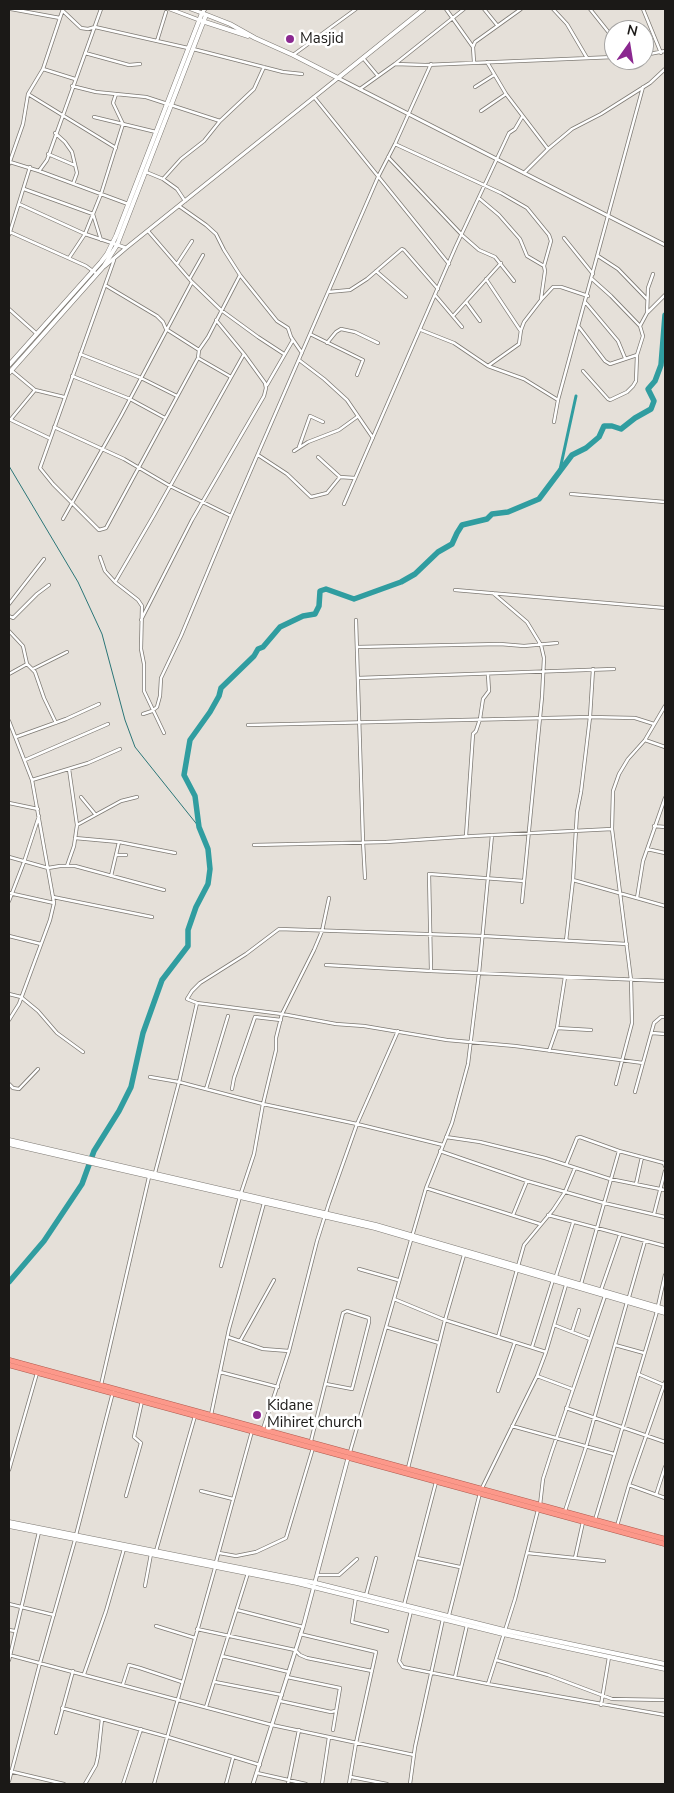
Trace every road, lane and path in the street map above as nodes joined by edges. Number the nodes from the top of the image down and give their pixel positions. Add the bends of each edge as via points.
1 (11, 9) edge
2 (101, 9) edge
3 (170, 9) edge
4 (190, 9) edge
5 (206, 9) edge
6 (356, 9) edge
7 (424, 9) edge
8 (446, 9) edge
9 (464, 9) edge
10 (484, 9) edge
11 (521, 9) edge
12 (552, 9) edge
13 (590, 9) edge
14 (643, 9) edge
15 (63, 10) edge
16 (166, 12) dead end
17 (204, 14) junction
18 (60, 18) junction
19 (451, 19) junction
20 (201, 21) junction
21 (497, 26) junction
22 (604, 26) edge
23 (95, 27) junction
24 (255, 38) junction
25 (157, 41) junction
26 (473, 47) junction
27 (191, 48) junction
28 (665, 51) edge
29 (85, 53) junction
30 (661, 53) junction
31 (292, 54) junction
32 (654, 54) edge
33 (604, 57) edge
34 (362, 58) junction
35 (587, 58) junction
36 (474, 62) junction
37 (487, 62) junction
38 (140, 64) dead end
39 (395, 64) junction
40 (431, 64) junction
41 (264, 67) junction
42 (43, 69) junction
43 (665, 69) edge
44 (302, 74) dead end
45 (494, 75) junction
46 (378, 76) junction
47 (338, 78) junction
48 (75, 79) junction
49 (72, 86) junction
50 (475, 87) dead end
51 (643, 87) junction
52 (360, 89) junction
53 (28, 94) junction
54 (116, 94) junction
55 (506, 94) junction
56 (314, 97) junction
57 (169, 104) junction
58 (481, 111) dead end
59 (62, 114) junction
60 (408, 114) junction
61 (94, 117) dead end
62 (522, 117) junction
63 (220, 121) junction
64 (123, 124) junction
65 (156, 132) junction
66 (55, 133) junction
67 (395, 144) junction
68 (116, 148) junction
69 (548, 149) junction
70 (48, 154) junction
71 (388, 157) junction
72 (498, 160) junction
73 (9, 162) edge
74 (75, 165) junction
75 (30, 168) junction
76 (39, 170) junction
77 (146, 172) junction
78 (524, 173) junction
79 (378, 177) junction
80 (163, 179) junction
81 (73, 184) junction
82 (485, 186) junction
83 (24, 189) junction
84 (101, 194) junction
85 (480, 199) junction
86 (185, 201) junction
87 (19, 204) junction
88 (128, 204) junction
89 (179, 206) junction
90 (93, 214) junction
91 (608, 216) junction
92 (148, 231) junction
93 (9, 234) edge
94 (85, 234) junction
95 (463, 236) junction
96 (564, 238) dead end
97 (102, 240) junction
98 (192, 241) dead end
99 (115, 244) junction
100 (665, 245) edge
101 (126, 248) junction
102 (202, 255) dead end
103 (598, 256) junction
104 (69, 258) junction
105 (114, 258) junction
106 (501, 263) junction
107 (178, 264) junction
108 (449, 264) junction
109 (104, 266) junction
110 (544, 266) junction
111 (376, 271) junction
112 (95, 272) junction
113 (593, 274) junction
114 (653, 274) dead end
115 (240, 275) junction
116 (486, 279) junction
117 (592, 279) junction
118 (190, 280) junction
119 (514, 281) dead end
120 (105, 285) junction
121 (438, 289) junction
122 (328, 292) junction
123 (435, 295) junction
124 (665, 295) edge
125 (588, 296) junction
126 (406, 297) dead end
127 (646, 299) junction
128 (540, 300) junction
129 (466, 302) junction
130 (586, 303) junction
131 (9, 309) edge
132 (221, 310) junction
133 (647, 313) junction
134 (454, 315) junction
135 (216, 320) junction
136 (480, 321) dead end
137 (640, 326) junction
138 (462, 327) dead end
139 (579, 327) junction
140 (166, 329) junction
141 (421, 330) junction
142 (520, 330) junction
143 (37, 334) junction
144 (310, 334) junction
145 (294, 340) junction
146 (328, 343) junction
147 (378, 343) dead end
148 (199, 350) junction
149 (302, 353) junction
150 (80, 354) junction
151 (244, 354) junction
152 (284, 354) junction
153 (637, 355) junction
154 (198, 358) junction
155 (625, 358) junction
156 (298, 360) junction
157 (9, 365) edge
158 (488, 366) junction
159 (10, 371) edge
160 (584, 371) dead end
161 (357, 375) dead end
162 (72, 376) junction
163 (231, 377) junction
164 (141, 378) junction
165 (266, 386) junction
166 (35, 390) junction
167 (177, 396) junction
168 (64, 397) junction
169 (130, 399) junction
170 (558, 400) junction
171 (165, 418) junction
172 (357, 418) junction
173 (10, 419) edge
174 (323, 422) dead end
175 (554, 422) dead end
176 (54, 426) junction
177 (49, 438) junction
178 (373, 438) junction
179 (299, 448) junction
180 (102, 450) junction
181 (294, 451) dead end
182 (258, 455) junction
183 (318, 457) dead end
184 (139, 467) junction
185 (340, 477) junction
186 (355, 478) junction
187 (170, 486) junction
188 (571, 494) dead end
189 (665, 502) edge
190 (203, 503) junction
191 (73, 504) junction
192 (344, 504) dead end
193 (231, 516) junction
194 (63, 520) dead end
195 (100, 557) dead end
196 (44, 559) dead end
197 (115, 582) junction
198 (49, 585) dead end
199 (455, 590) dead end
200 (493, 593) junction
201 (9, 604) edge
202 (665, 608) edge
203 (9, 616) edge
204 (141, 620) junction
205 (356, 620) dead end
206 (9, 630) edge
207 (557, 643) dead end
208 (541, 645) junction
209 (357, 647) junction
210 (67, 652) dead end
211 (28, 664) junction
212 (32, 669) junction
213 (593, 669) junction
214 (614, 669) dead end
215 (544, 672) junction
216 (9, 674) edge
217 (488, 674) junction
218 (358, 678) junction
219 (99, 704) dead end
220 (665, 706) edge
221 (154, 710) junction
222 (143, 714) dead end
223 (590, 717) junction
224 (539, 718) junction
225 (480, 719) junction
226 (9, 721) edge
227 (56, 722) junction
228 (359, 722) junction
229 (108, 724) dead end
230 (654, 724) junction
231 (248, 725) dead end
232 (164, 733) dead end
233 (16, 737) junction
234 (645, 740) junction
235 (665, 747) edge
236 (120, 749) dead end
237 (25, 760) junction
238 (69, 770) junction
239 (32, 780) junction
240 (81, 797) dead end
241 (137, 797) dead end
242 (665, 798) edge
243 (9, 803) edge
244 (38, 809) junction
245 (95, 814) junction
246 (39, 815) junction
247 (77, 825) junction
248 (654, 826) junction
249 (665, 827) edge
250 (612, 829) junction
251 (577, 831) junction
252 (528, 833) junction
253 (492, 835) junction
254 (466, 836) junction
255 (75, 838) junction
256 (119, 842) junction
257 (363, 842) junction
258 (254, 845) dead end
259 (647, 849) junction
260 (175, 853) dead end
261 (665, 853) edge
262 (117, 855) junction
263 (126, 856) dead end
264 (9, 857) edge
265 (24, 862) junction
266 (67, 866) junction
267 (48, 868) junction
268 (111, 876) junction
269 (366, 878) dead end
270 (488, 878) junction
271 (573, 880) junction
272 (524, 881) junction
273 (164, 890) dead end
274 (10, 893) edge
275 (620, 893) junction
276 (54, 897) junction
277 (329, 898) dead end
278 (637, 898) junction
279 (9, 901) edge
280 (522, 902) dead end
281 (54, 903) junction
282 (665, 906) edge
283 (152, 917) dead end
284 (322, 931) junction
285 (432, 935) junction
286 (9, 936) edge
287 (483, 936) junction
288 (566, 941) junction
289 (41, 944) junction
290 (627, 944) junction
291 (326, 965) dead end
292 (431, 971) junction
293 (479, 973) junction
294 (566, 977) junction
295 (631, 980) junction
296 (665, 980) edge
297 (9, 994) edge
298 (21, 997) junction
299 (197, 1003) junction
300 (282, 1014) junction
301 (228, 1016) dead end
302 (665, 1017) edge
303 (9, 1020) edge
304 (280, 1020) junction
305 (557, 1028) junction
306 (591, 1030) dead end
307 (398, 1032) junction
308 (652, 1033) junction
309 (665, 1034) edge
310 (470, 1042) junction
311 (550, 1051) junction
312 (82, 1052) dead end
313 (622, 1061) junction
314 (643, 1063) junction
315 (38, 1069) dead end
316 (150, 1077) dead end
317 (179, 1082) junction
318 (9, 1084) edge
319 (616, 1084) dead end
320 (206, 1089) junction
321 (232, 1089) dead end
322 (636, 1092) dead end
323 (263, 1104) junction
324 (357, 1124) junction
325 (446, 1137) junction
326 (9, 1140) edge
327 (9, 1144) edge
328 (443, 1145) junction
329 (440, 1151) junction
330 (618, 1151) junction
331 (69, 1156) junction
332 (642, 1157) junction
333 (566, 1165) junction
334 (665, 1166) edge
335 (575, 1168) junction
336 (665, 1171) edge
337 (151, 1174) junction
338 (610, 1179) junction
339 (527, 1181) junction
340 (636, 1184) junction
341 (426, 1188) junction
342 (660, 1189) junction
343 (665, 1190) edge
344 (565, 1192) junction
345 (241, 1195) junction
346 (265, 1202) junction
347 (604, 1203) junction
348 (654, 1214) junction
349 (325, 1215) junction
350 (514, 1215) junction
351 (548, 1215) junction
352 (665, 1217) edge
353 (574, 1223) junction
354 (540, 1224) junction
355 (597, 1229) junction
356 (620, 1235) junction
357 (411, 1236) junction
358 (645, 1241) junction
359 (665, 1246) edge
360 (464, 1253) junction
361 (221, 1266) dead end
362 (517, 1267) junction
363 (359, 1269) dead end
364 (665, 1275) edge
365 (555, 1278) junction
366 (274, 1280) dead end
367 (399, 1280) junction
368 (566, 1283) junction
369 (581, 1284) junction
370 (601, 1290) junction
371 (606, 1295) junction
372 (394, 1299) junction
373 (628, 1299) junction
374 (657, 1308) junction
375 (579, 1310) dead end
376 (665, 1311) edge
377 (445, 1320) junction
378 (554, 1325) junction
379 (386, 1327) junction
380 (572, 1332) junction
381 (498, 1336) junction
382 (228, 1337) junction
383 (590, 1339) junction
384 (240, 1341) junction
385 (515, 1342) junction
386 (439, 1343) junction
387 (615, 1345) junction
388 (532, 1347) junction
389 (289, 1350) junction
390 (546, 1352) junction
391 (644, 1353) junction
392 (9, 1360) edge
393 (9, 1365) edge
394 (220, 1372) junction
395 (37, 1373) junction
396 (638, 1374) junction
397 (537, 1376) junction
398 (326, 1384) junction
399 (665, 1384) edge
400 (101, 1385) junction
401 (278, 1387) junction
402 (572, 1389) junction
403 (498, 1390) dead end
404 (113, 1391) junction
405 (142, 1401) junction
406 (566, 1408) junction
407 (211, 1415) junction
408 (195, 1416) junction
409 (594, 1418) junction
410 (512, 1426) junction
411 (622, 1427) junction
412 (263, 1429) junction
413 (252, 1431) junction
414 (646, 1436) junction
415 (555, 1439) junction
416 (311, 1442) junction
417 (665, 1442) edge
418 (586, 1447) junction
419 (313, 1448) junction
420 (614, 1454) junction
421 (349, 1455) junction
422 (665, 1467) edge
423 (408, 1468) junction
424 (9, 1470) edge
425 (436, 1481) junction
426 (629, 1485) junction
427 (201, 1490) dead end
428 (481, 1490) junction
429 (656, 1495) junction
430 (126, 1496) dead end
431 (234, 1498) junction
432 (665, 1498) edge
433 (539, 1507) junction
434 (565, 1512) junction
435 (595, 1520) junction
436 (9, 1522) edge
437 (583, 1522) junction
438 (9, 1526) edge
439 (617, 1526) junction
440 (39, 1532) junction
441 (76, 1537) junction
442 (665, 1539) edge
443 (665, 1544) edge
444 (124, 1549) junction
445 (156, 1551) junction
446 (219, 1553) junction
447 (527, 1553) junction
448 (151, 1554) junction
449 (376, 1558) dead end
450 (417, 1558) junction
451 (575, 1558) junction
452 (357, 1559) dead end
453 (604, 1561) dead end
454 (215, 1565) junction
455 (460, 1567) junction
456 (248, 1573) junction
457 (318, 1574) junction
458 (315, 1585) junction
459 (146, 1586) dead end
460 (366, 1596) junction
461 (356, 1597) junction
462 (9, 1604) edge
463 (404, 1606) junction
464 (22, 1608) junction
465 (237, 1610) junction
466 (412, 1611) junction
467 (54, 1615) junction
468 (448, 1617) junction
469 (443, 1619) junction
470 (467, 1625) junction
471 (156, 1626) dead end
472 (303, 1627) junction
473 (197, 1629) junction
474 (9, 1630) edge
475 (387, 1631) dead end
476 (15, 1632) junction
477 (504, 1632) junction
478 (300, 1634) junction
479 (229, 1636) junction
480 (195, 1638) junction
481 (296, 1650) junction
482 (9, 1655) edge
483 (222, 1656) junction
484 (609, 1657) junction
485 (9, 1660) edge
486 (495, 1660) junction
487 (40, 1663) junction
488 (665, 1664) edge
489 (665, 1669) edge
490 (73, 1671) junction
491 (289, 1672) junction
492 (372, 1672) junction
493 (431, 1672) junction
494 (84, 1674) junction
495 (287, 1677) junction
496 (455, 1677) junction
497 (182, 1682) junction
498 (214, 1682) junction
499 (123, 1684) junction
500 (488, 1684) junction
501 (282, 1695) junction
502 (601, 1695) junction
503 (178, 1699) junction
504 (665, 1700) edge
505 (280, 1701) junction
506 (600, 1704) junction
507 (206, 1707) junction
508 (62, 1708) junction
509 (335, 1710) junction
510 (665, 1715) edge
511 (102, 1719) junction
512 (272, 1725) junction
513 (142, 1730) junction
514 (299, 1730) junction
515 (333, 1730) dead end
516 (56, 1732) dead end
517 (168, 1737) junction
518 (329, 1737) junction
519 (356, 1743) junction
520 (414, 1754) junction
521 (232, 1758) junction
522 (260, 1765) junction
523 (10, 1772) edge
524 (257, 1773) junction
525 (351, 1777) junction
526 (9, 1781) edge
527 (288, 1782) edge
528 (64, 1784) edge
529 (85, 1784) edge
530 (123, 1784) edge
531 (154, 1784) edge
532 (226, 1784) edge
533 (253, 1784) edge
534 (306, 1784) edge
535 (322, 1784) edge
536 (350, 1784) edge
537 (387, 1784) edge
538 (410, 1784) edge

1 - 18 street
2 - 23 street
3 - 20 street
4 - 17 street
5 - 17 street
6 - 31 street
7 - 34 main road
8 - 19 street
9 - 19 street
10 - 21 street
11 - 21 street
12 - 35 street via 567,24
13 - 22 street
14 - 30 street
15 - 18 street
15 - 23 street via 81,28
16 - 25 street
17 - 20 main road
17 - 24 main road
18 - 42 street
19 - 26 street
19 - 39 street
20 - 24 main road
20 - 27 main road
21 - 26 street
23 - 25 street
23 - 29 street
24 - 31 main road
25 - 27 street
26 - 36 street
27 - 41 street
27 - 57 main road
28 - 30 street
29 - 38 street via 129,65
29 - 48 street
30 - 32 street
31 - 47 main road
33 - 35 street
34 - 46 street
34 - 47 main road
35 - 37 street
36 - 37 street
36 - 40 street
37 - 45 street
39 - 40 street
39 - 46 street
40 - 60 street
41 - 44 street
41 - 63 street via 254,89
42 - 48 street
42 - 53 street
43 - 51 street
45 - 50 street
45 - 55 street
46 - 52 street
47 - 52 street
47 - 56 street
48 - 49 street
49 - 54 street
49 - 59 street
51 - 69 street via 572,129
51 - 91 street
52 - 60 street
53 - 59 street
53 - 73 street via 23,124
54 - 57 street via 146,97
54 - 64 street via 113,103
55 - 58 street
55 - 62 street
56 - 79 street
56 - 86 street
57 - 63 street
57 - 65 main road
57 - 77 main road
59 - 66 street
59 - 68 street
60 - 67 street
60 - 72 street
61 - 64 street
62 - 69 street
62 - 72 street via 516,129 509,132
63 - 80 street via 204,141 180,159
64 - 65 street
64 - 68 street
65 - 88 main road
66 - 70 street
66 - 74 street via 72,152
67 - 71 street
67 - 82 street
68 - 84 street
69 - 78 street
70 - 74 street
70 - 76 street
71 - 79 street
71 - 95 street
72 - 78 street
72 - 82 street
73 - 75 street
74 - 81 street via 77,173
75 - 76 street
75 - 83 street
76 - 81 street
77 - 80 street
77 - 99 main road
78 - 91 street
79 - 108 street
79 - 122 street
80 - 86 street via 177,189
81 - 84 street
82 - 85 street
82 - 110 street via 527,208 549,235 550,248
83 - 87 street
83 - 90 street
84 - 88 street
84 - 90 street
85 - 95 street
85 - 110 street via 520,239 527,256
86 - 89 street
87 - 93 street
87 - 94 street
88 - 99 main road
89 - 92 street
89 - 115 street via 216,234
90 - 94 street
90 - 97 street
91 - 100 street
91 - 103 street
92 - 101 street
92 - 107 street
93 - 104 street
94 - 97 street
94 - 104 street
95 - 106 street
95 - 108 street
96 - 113 street
97 - 99 street
98 - 107 street
99 - 101 street
99 - 109 main road
99 - 112 main road
101 - 105 street
102 - 118 street
103 - 113 street
103 - 127 street via 618,269
104 - 112 street
105 - 109 street
105 - 120 street
106 - 116 street
106 - 119 street
107 - 118 street
108 - 121 street
109 - 112 main road
110 - 128 street
111 - 121 street via 404,250
111 - 122 street via 350,290
111 - 126 street
112 - 143 main road
112 - 159 main road
113 - 117 street
114 - 127 street
115 - 132 street
115 - 145 street via 288,328
116 - 129 street
116 - 142 street
117 - 125 street
117 - 137 street
118 - 132 street
118 - 140 street
120 - 140 street via 157,316
120 - 150 street
121 - 123 street
122 - 144 street
123 - 134 street
123 - 141 street
124 - 133 street
125 - 128 street via 561,286 552,287
125 - 130 street
127 - 133 street
128 - 142 street
129 - 134 street
129 - 136 street
130 - 139 street
130 - 155 street via 618,341
131 - 143 street
132 - 135 street
132 - 152 street
133 - 137 street
134 - 138 street
135 - 148 street
135 - 151 street
137 - 153 street via 643,336
139 - 155 street via 605,361 610,364
139 - 170 street
140 - 148 street
140 - 164 street
141 - 158 street via 454,343
141 - 178 street
142 - 158 street via 519,344
143 - 157 main road
144 - 146 street
144 - 149 street
145 - 149 street
145 - 152 street
146 - 147 street via 341,330 355,332
146 - 161 street via 362,360
148 - 154 street
149 - 156 street
150 - 162 street
150 - 164 street
151 - 163 street
151 - 165 street
152 - 165 street
153 - 155 street
153 - 160 street via 636,381 627,392 614,399 608,399
154 - 163 street
154 - 167 street
156 - 172 street via 347,400
156 - 182 street
158 - 170 street via 524,379
159 - 166 street
162 - 168 street
162 - 169 street
163 - 187 street
164 - 167 street
164 - 169 street
165 - 190 street via 264,396
166 - 168 street
166 - 173 street
167 - 171 street
168 - 176 street
169 - 171 street
169 - 180 street
170 - 175 street
171 - 184 street
172 - 178 street
172 - 179 street
173 - 177 street
174 - 179 street via 310,416
176 - 177 street
176 - 180 street
177 - 191 street via 40,468
178 - 186 street
179 - 181 street
180 - 184 street
180 - 191 street
182 - 185 street via 287,474 311,497 327,493
182 - 193 street
183 - 185 street
184 - 187 street
184 - 191 street via 106,528 99,530
185 - 186 street
186 - 192 street
187 - 190 street
187 - 197 street
188 - 189 street
190 - 193 street
190 - 204 street
191 - 194 street
193 - 221 street via 161,678 160,696
195 - 197 street via 105,571
196 - 201 street
197 - 204 street via 138,600 142,606
198 - 203 street via 13,618
199 - 200 street
200 - 202 street
200 - 208 street via 527,622
204 - 221 street via 144,691
205 - 209 street
206 - 211 street via 23,646
207 - 208 street
208 - 209 street
208 - 215 street
209 - 218 street
210 - 212 street
211 - 212 street
211 - 216 street
212 - 227 street
213 - 214 street
213 - 215 street
213 - 223 street
215 - 217 street
215 - 224 street
217 - 218 street
217 - 225 street via 488,692 483,699
218 - 228 street
219 - 227 street
220 - 230 street
221 - 222 street
221 - 232 street
223 - 224 street
223 - 230 street via 635,718
223 - 251 street
224 - 225 street
224 - 252 street
225 - 228 street
225 - 254 street via 474,734
226 - 233 street
227 - 233 street
228 - 231 street
228 - 257 street
229 - 237 street
230 - 234 street
233 - 237 street
234 - 235 street
234 - 250 street via 619,774 613,791
236 - 238 street
237 - 239 street
238 - 239 street
238 - 247 street
239 - 244 street
240 - 245 street
241 - 245 street
242 - 248 street
243 - 244 street
244 - 246 street
245 - 247 street
246 - 265 street
246 - 267 street
247 - 255 street
248 - 249 street
248 - 259 street
250 - 251 street
250 - 275 street
251 - 252 street
251 - 271 street
252 - 253 street
252 - 272 street
253 - 254 street
253 - 270 street
254 - 257 street
255 - 256 street
255 - 266 street
256 - 260 street
256 - 262 street
257 - 258 street
257 - 269 street
259 - 261 street
259 - 278 street
262 - 263 street
262 - 268 street
264 - 265 street
265 - 267 street
265 - 274 street
266 - 267 street
266 - 268 street
267 - 276 street
268 - 273 street
270 - 272 street
270 - 285 street via 429,874
270 - 287 street
271 - 275 street
271 - 288 street
272 - 280 street
274 - 279 street
274 - 281 street
275 - 278 street
275 - 290 street
276 - 281 street
276 - 283 street
277 - 284 street
278 - 282 street
281 - 289 street
284 - 285 street
284 - 299 street via 279,929 200,983 187,999
284 - 300 street
285 - 287 street
285 - 292 street
286 - 289 street
287 - 288 street
287 - 293 street
288 - 290 street
289 - 298 street
290 - 295 street
291 - 292 street
292 - 293 street
293 - 294 street
293 - 310 street
294 - 295 street
294 - 305 street
295 - 296 street
295 - 313 street via 632,1024
297 - 298 street
298 - 303 street
298 - 312 street
299 - 300 street
299 - 317 street
300 - 304 street
300 - 307 street
301 - 320 street
302 - 308 street via 658,1018
304 - 321 street via 255,1017
304 - 323 street via 274,1064
305 - 306 street
305 - 311 street
307 - 310 street
307 - 324 street
308 - 309 street
308 - 314 street
310 - 311 street
310 - 325 street via 468,1064
311 - 313 street
313 - 314 street
313 - 319 street
314 - 322 street
315 - 318 street via 19,1089
316 - 317 street
317 - 320 street
317 - 337 street
320 - 323 street
323 - 324 street
323 - 345 street via 254,1154
324 - 328 street
324 - 349 street
325 - 328 street
325 - 333 street via 480,1142
326 - 331 main road
327 - 331 main road
328 - 329 street
329 - 339 street
329 - 341 street
330 - 332 street
330 - 333 street via 578,1137
330 - 338 street
331 - 337 main road
332 - 334 street
332 - 340 street
333 - 335 street
335 - 338 street
335 - 344 street
336 - 342 street
337 - 345 main road
337 - 400 street
338 - 340 street
338 - 347 street
339 - 344 street
339 - 350 street
340 - 342 street
341 - 350 street
341 - 357 street
342 - 343 street
342 - 348 street
344 - 347 street
344 - 351 street
345 - 346 main road
345 - 349 main road
345 - 361 street
346 - 349 main road
346 - 382 street
347 - 348 street
347 - 355 street
348 - 352 street
349 - 357 main road
349 - 389 street
350 - 354 street
351 - 353 street
351 - 354 street
353 - 355 street
353 - 365 street
354 - 362 street via 524,1245
355 - 356 street
355 - 369 street
356 - 358 street
356 - 370 street
357 - 360 main road
357 - 362 main road
357 - 367 street
358 - 359 street
358 - 373 street
360 - 362 main road
360 - 377 street
362 - 365 main road
362 - 381 street
363 - 367 street
364 - 374 street
365 - 368 main road
365 - 369 main road
365 - 388 street
366 - 384 street
367 - 372 street
368 - 371 main road
368 - 378 street
369 - 370 main road
370 - 373 main road
371 - 373 main road
371 - 383 street
372 - 377 street
372 - 379 street
373 - 374 main road
373 - 387 street
374 - 376 main road
374 - 391 street
375 - 380 street
377 - 381 street
377 - 386 street
378 - 380 street
378 - 390 street
379 - 386 street
379 - 421 street
380 - 383 street
381 - 385 street
382 - 384 street
382 - 394 street
383 - 402 street
384 - 389 street via 263,1349
385 - 388 street
385 - 403 street
386 - 423 street
387 - 391 street
387 - 409 street
388 - 390 street
389 - 401 street
390 - 397 street
391 - 396 street
392 - 400 highway
393 - 395 highway
394 - 401 street
394 - 407 street
395 - 404 highway
395 - 424 street
396 - 399 street
396 - 411 street
397 - 402 street
397 - 410 street
398 - 398 street via 343,1313 347,1311 369,1318 352,1389
398 - 416 street
399 - 414 street
400 - 404 highway
401 - 412 street
402 - 406 street
404 - 405 highway
404 - 407 highway
404 - 441 street
405 - 408 highway
405 - 430 street via 134,1437 141,1443
406 - 409 street
406 - 415 street
407 - 412 highway
408 - 413 highway
408 - 445 street
409 - 411 street
409 - 418 street
410 - 415 street
410 - 428 street
411 - 414 street
411 - 420 street
412 - 416 highway
413 - 419 highway
413 - 431 street
414 - 417 street
414 - 426 street
415 - 418 street
415 - 433 street via 543,1479
416 - 421 highway
418 - 420 street
418 - 434 street
419 - 421 highway
419 - 446 street via 286,1538 256,1552 236,1556
420 - 435 street
421 - 423 highway
421 - 425 highway
421 - 457 street
422 - 429 street
423 - 428 highway
425 - 428 highway
425 - 450 street
426 - 429 street
426 - 439 street
427 - 431 street
428 - 433 highway
428 - 455 street
429 - 432 street
431 - 446 street
433 - 434 highway
433 - 437 highway
433 - 447 street
434 - 435 highway
435 - 439 highway
436 - 441 main road
437 - 443 highway
437 - 451 street
438 - 440 main road
439 - 442 highway
440 - 441 main road
440 - 464 street
441 - 444 main road
441 - 445 main road
441 - 467 street
444 - 448 main road
444 - 494 street
445 - 454 main road
446 - 454 street
447 - 451 street
447 - 477 street
448 - 454 main road
448 - 459 street
449 - 460 street
450 - 455 street
450 - 463 street
451 - 453 street
452 - 457 street via 339,1575
454 - 456 main road
454 - 458 main road
454 - 473 street
455 - 468 street
456 - 458 main road
456 - 465 street
457 - 458 street
458 - 460 main road
458 - 461 main road
458 - 472 street
460 - 463 main road
461 - 466 main road
461 - 475 street via 352,1622
462 - 464 street
463 - 468 main road
464 - 467 street
464 - 476 street
465 - 472 street
465 - 479 street
466 - 469 main road
466 - 493 street via 400,1664
467 - 487 street
468 - 477 main road
469 - 470 main road
469 - 493 street
470 - 477 main road
470 - 496 street
471 - 480 street
472 - 478 street
473 - 479 street
473 - 480 street
474 - 476 street
476 - 482 street
477 - 484 main road
477 - 486 street
477 - 488 main road
478 - 481 street
478 - 492 street via 375,1650
479 - 481 street
479 - 483 street
480 - 497 street
481 - 491 street
481 - 492 street via 297,1654 308,1658
482 - 485 street
482 - 487 street
483 - 491 street
483 - 498 street
484 - 489 main road
484 - 502 street
486 - 500 street
486 - 502 street
487 - 490 street
487 - 523 street
490 - 494 street
490 - 508 street
491 - 495 street
492 - 519 street
493 - 496 street
493 - 520 street
494 - 499 street
495 - 501 street
495 - 509 street via 340,1688
496 - 500 street
497 - 499 street via 129,1666
497 - 503 street
498 - 501 street
498 - 507 street
499 - 503 street
500 - 506 street
501 - 505 street
502 - 504 street via 612,1699
502 - 506 street
503 - 507 street
503 - 517 street
505 - 509 street via 331,1712
505 - 512 street
506 - 510 street
507 - 512 street
508 - 511 street
508 - 516 street
509 - 515 street
511 - 513 street
511 - 529 street via 96,1765
512 - 514 street
512 - 522 street
513 - 517 street
513 - 530 street
514 - 518 street
514 - 527 street
517 - 521 street
517 - 531 street
518 - 519 street
518 - 535 street
519 - 520 street
519 - 525 street
520 - 538 street
521 - 522 street
521 - 532 street
522 - 524 street
523 - 526 street
523 - 528 street
524 - 527 street
524 - 533 street
525 - 536 street
525 - 537 street
527 - 534 street

